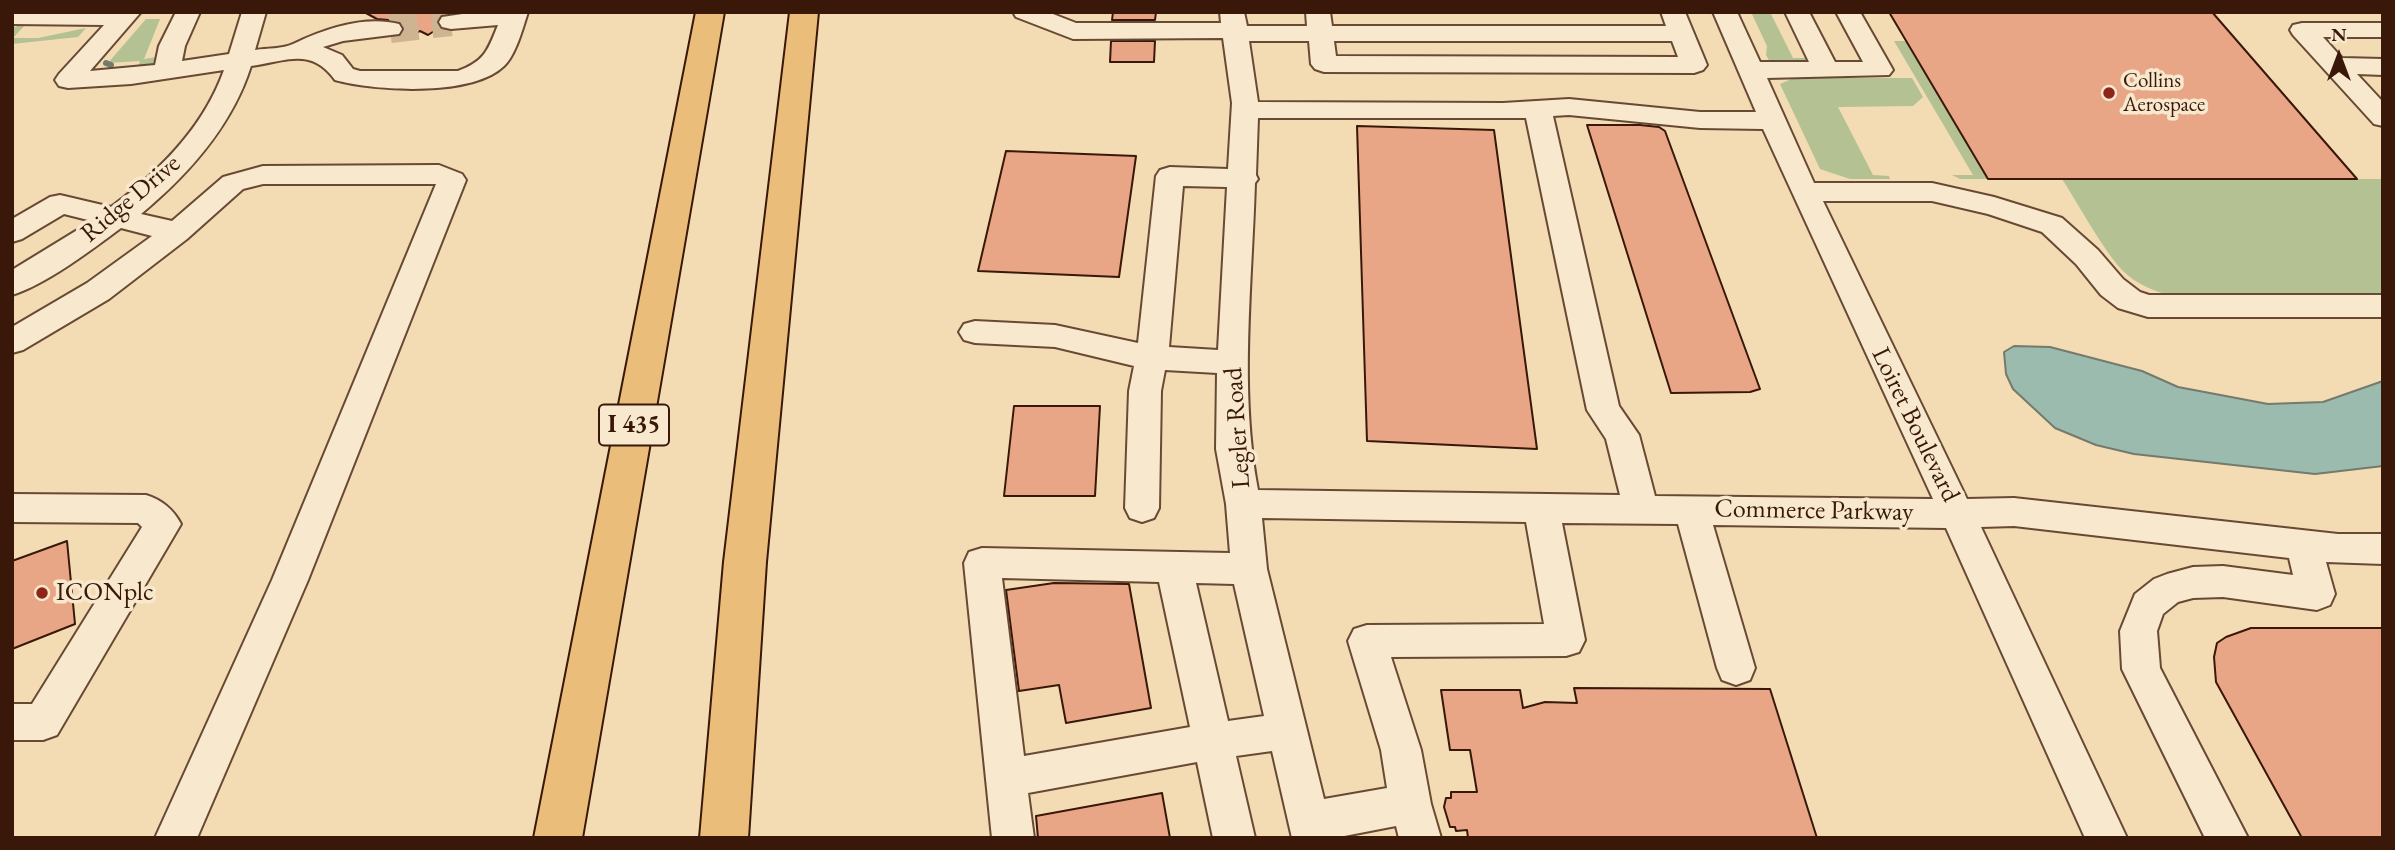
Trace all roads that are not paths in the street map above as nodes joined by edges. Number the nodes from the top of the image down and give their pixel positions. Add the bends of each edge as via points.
1 (188, 12) edge
2 (254, 12) edge
3 (710, 12) edge
4 (804, 12) edge
5 (1025, 12) edge
6 (1725, 12) edge
7 (1797, 12) edge
8 (1848, 12) edge
9 (516, 14) edge
10 (127, 15) edge
11 (12, 17) edge
12 (1060, 18) edge
13 (2322, 21) edge
14 (451, 22) tunnel mouth
15 (1677, 22) edge
16 (1320, 23) edge
17 (1235, 25) edge
18 (390, 29) tunnel mouth
19 (2383, 30) edge
20 (301, 50) junction
21 (240, 59) junction
22 (2335, 65) junction
23 (2383, 66) edge
24 (1826, 69) junction
25 (167, 70) junction
26 (1750, 70) junction
27 (1538, 109) junction
28 (1245, 110) junction
29 (2383, 118) edge
30 (1773, 121) junction
31 (1244, 179) junction
32 (1804, 192) junction
33 (116, 217) junction
34 (12, 232) edge
35 (177, 232) junction
36 (12, 284) edge
37 (2383, 306) edge
38 (975, 332) dead end
39 (12, 342) edge
40 (1152, 358) junction
41 (1233, 362) junction
42 (1243, 504) junction
43 (1541, 507) junction
44 (12, 508) edge
45 (1142, 508) dead end
46 (1641, 509) junction
47 (1691, 509) junction
48 (1957, 514) junction
49 (2303, 545) junction
50 (2383, 550) edge
51 (1174, 567) junction
52 (1249, 569) junction
53 (1735, 668) dead end
54 (12, 722) edge
55 (1287, 731) junction
56 (1213, 741) junction
57 (1006, 778) junction
58 (1415, 821) edge
59 (1311, 830) edge
60 (176, 838) edge
61 (558, 838) edge
62 (724, 838) edge
63 (1013, 838) edge
64 (1234, 838) edge
65 (2106, 838) edge
66 (2227, 838) edge

1 - 25 street
2 - 21 street, Ridge Drive
3 - 61 highway, I 435
4 - 62 highway via 745,562
5 - 12 street
6 - 26 street, Loiret Boulevard
7 - 24 street
8 - 24 street via 1880,69
9 - 14 street
9 - 20 street via 496,60 461,79 360,79 344,75 332,60
10 - 11 street
10 - 25 street via 68,80
12 - 17 street via 1073,31
13 - 19 street
13 - 22 street via 2302,30
15 - 16 street
15 - 16 street via 1694,65 1324,64
16 - 17 street
17 - 28 street, Legler Road
18 - 20 street via 327,36
20 - 21 street
21 - 25 street
21 - 33 street, Ridge Drive via 226,98 207,127 177,163
22 - 23 street
22 - 29 street
24 - 26 street
26 - 30 street, Loiret Boulevard
27 - 28 street
27 - 30 street via 1569,107 1700,120
27 - 46 street via 1603,410 1622,435
28 - 31 street, Legler Road
30 - 32 street, Loiret Boulevard
31 - 40 street via 1170,176
31 - 41 street, Legler Road
32 - 37 street via 1932,192 2052,225 2112,288 2148,306
32 - 48 street, Loiret Boulevard
33 - 34 street via 60,204
33 - 35 street
33 - 36 street, Ridge Drive
35 - 39 street via 98,291
35 - 60 street via 233,183 263,174 439,174 452,180 290,580
38 - 40 street via 1055,335
40 - 41 street
40 - 45 street via 1145,391
41 - 42 street, Legler Road via 1234,449
42 - 43 street, Commerce Parkway
42 - 52 street, Legler Road
43 - 46 street, Commerce Parkway
43 - 58 street via 1566,640 1367,641 1401,750
44 - 54 street via 146,509 163,524 43,722
46 - 47 street, Commerce Parkway
47 - 48 street, Commerce Parkway
47 - 53 street
48 - 49 street, Commerce Parkway via 2014,512
48 - 65 street, Loiret Boulevard
49 - 50 street, Commerce Parkway
49 - 66 street via 2317,594 2214,580 2181,584 2151,598 2140,617 2136,643 2141,668
51 - 52 street
51 - 56 street
51 - 57 street via 982,564
52 - 55 street, Legler Road
55 - 56 street
55 - 59 street, Legler Road
56 - 57 street
56 - 64 street
57 - 63 street
58 - 59 street

